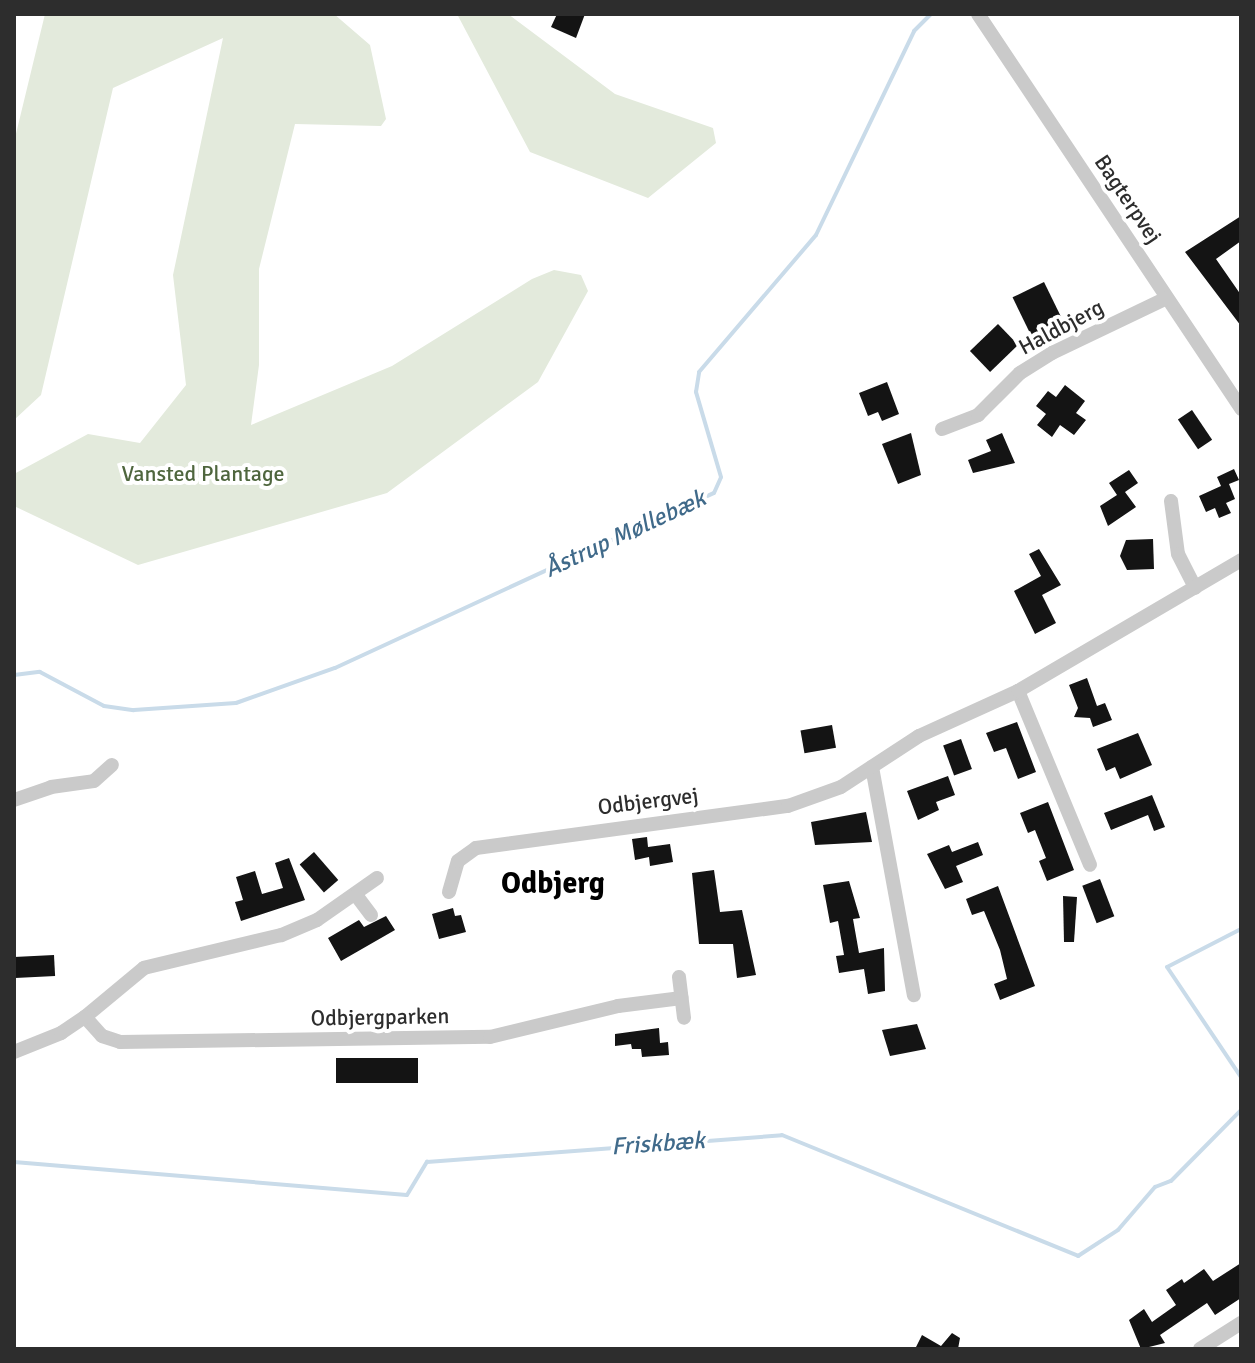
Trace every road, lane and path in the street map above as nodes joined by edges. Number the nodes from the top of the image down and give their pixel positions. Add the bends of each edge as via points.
1 (978, 14) edge
2 (1167, 298) junction
3 (1241, 409) edge
4 (942, 429) dead end
5 (1171, 501) dead end
6 (1241, 560) edge
7 (1195, 588) junction
8 (1018, 691) junction
9 (112, 765) dead end
10 (872, 767) junction
11 (14, 800) edge
12 (1090, 865) dead end
13 (377, 878) dead end
14 (449, 892) dead end
15 (356, 895) junction
16 (371, 915) dead end
17 (679, 977) dead end
18 (914, 995) dead end
19 (681, 998) junction
20 (85, 1017) junction
21 (684, 1018) dead end
22 (14, 1052) edge
23 (1241, 1323) edge
24 (1200, 1349) edge

1 - 2 street, Bagterpvej
2 - 3 street, Bagterpvej
2 - 4 street, Haldbjerg via 1052,353 1020,373 978,415
5 - 7 street via 1178,554
6 - 7 street, Odbjergvej
7 - 8 street, Odbjergvej
8 - 10 street, Odbjergvej via 919,736
8 - 12 street
9 - 11 street via 94,781 51,787
10 - 14 street, Odbjergvej via 841,787 788,806 476,848 458,861
10 - 18 street
13 - 15 street
15 - 16 street
15 - 20 street via 281,935 144,968
17 - 19 street
19 - 20 street, Odbjergparken via 618,1006 490,1037 120,1042 102,1036
19 - 21 street
20 - 22 street
23 - 24 street

